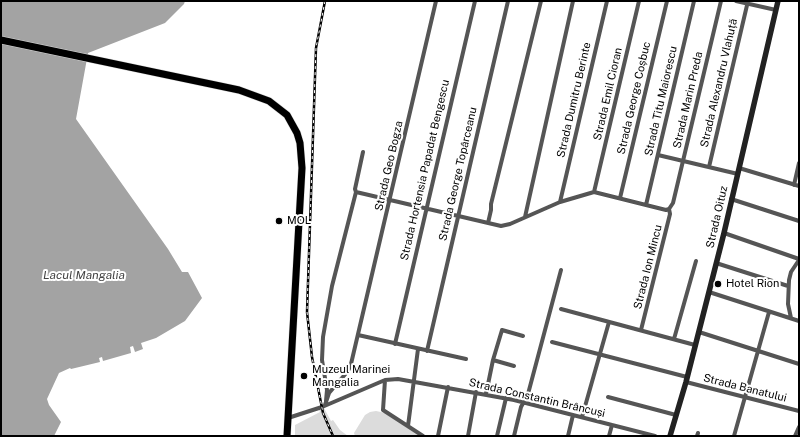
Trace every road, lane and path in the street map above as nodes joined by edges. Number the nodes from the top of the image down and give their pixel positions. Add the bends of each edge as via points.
1 (436, 1) edge
2 (475, 1) edge
3 (508, 1) edge
4 (541, 1) edge
5 (573, 1) edge
6 (607, 1) edge
7 (639, 1) edge
8 (666, 1) edge
9 (694, 1) edge
10 (721, 1) edge
11 (736, 1) edge
12 (778, 1) edge
13 (748, 2) edge
14 (776, 10) junction
15 (1, 40) edge
16 (363, 152) dead end
17 (658, 155) junction
18 (683, 161) junction
19 (799, 163) edge
20 (708, 167) junction
21 (738, 171) junction
22 (794, 185) junction
23 (799, 186) edge
24 (356, 192) junction
25 (594, 192) junction
26 (620, 198) junction
27 (731, 199) junction
28 (391, 200) junction
29 (560, 202) junction
30 (646, 205) junction
31 (426, 208) junction
32 (669, 209) junction
33 (458, 216) junction
34 (525, 217) junction
35 (799, 221) edge
36 (488, 223) junction
37 (724, 233) junction
38 (799, 259) edge
39 (696, 261) dead end
40 (716, 263) junction
41 (561, 270) dead end
42 (788, 286) junction
43 (709, 292) junction
44 (561, 309) dead end
45 (769, 312) junction
46 (791, 318) junction
47 (799, 321) edge
48 (609, 322) junction
49 (641, 330) junction
50 (699, 332) junction
51 (358, 336) junction
52 (522, 336) dead end
53 (674, 339) junction
54 (552, 342) dead end
55 (395, 344) junction
56 (695, 345) junction
57 (418, 349) junction
58 (758, 350) junction
59 (427, 351) junction
60 (600, 354) junction
61 (466, 358) dead end
62 (493, 360) junction
63 (799, 364) edge
64 (514, 366) dead end
65 (686, 379) junction
66 (385, 380) junction
67 (413, 382) junction
68 (448, 387) junction
69 (476, 392) junction
70 (486, 394) junction
71 (745, 397) junction
72 (506, 398) junction
73 (608, 398) dead end
74 (523, 402) junction
75 (326, 403) junction
76 (799, 411) edge
77 (573, 415) junction
78 (676, 415) junction
79 (582, 417) junction
80 (288, 418) junction
81 (612, 425) junction
82 (408, 426) junction
83 (799, 427) edge
84 (647, 435) edge
85 (287, 436) edge
86 (423, 436) edge
87 (438, 436) edge
88 (468, 436) edge
89 (497, 436) edge
90 (514, 436) edge
91 (568, 436) edge
92 (609, 436) edge
93 (656, 436) edge
94 (670, 436) edge
95 (734, 436) edge
96 (796, 436) edge

1 - 28 street, Strada Geo Bogza
2 - 31 street, Strada Hortensia Papadat Bengescu
3 - 33 street, Strada George Topârceanu
4 - 36 street
5 - 34 street
6 - 29 street, Strada Dumitru Berinte
7 - 25 street, Strada Emil Cioran
8 - 26 street, Strada George Coșbuc
9 - 17 street, Strada Titu Maiorescu
10 - 18 street, Strada Marin Preda
11 - 13 street
12 - 14 main road, Strada Oituz
13 - 14 street
13 - 20 street, Strada Alexandru Vlahuță
14 - 21 main road, Strada Oituz
15 - 80 highway via 223,86 262,97 284,112 292,122 301,149 302,168
16 - 24 street
17 - 18 street
17 - 30 street, Strada Titu Maiorescu
18 - 20 street
18 - 32 street, Strada Marin Preda via 673,203
19 - 22 street
20 - 21 street
21 - 22 street
21 - 27 main road, Strada Oituz
22 - 23 street
24 - 28 street
24 - 75 street via 332,286 323,338 322,360
25 - 26 street
25 - 29 street
26 - 30 street
27 - 35 street
27 - 37 main road, Strada Oituz
28 - 31 street
28 - 51 street, Strada Geo Bogza
29 - 34 street
30 - 32 street
31 - 33 street
31 - 55 street, Strada Hortensia Papadat Bengescu
32 - 49 street, Strada Ion Mincu via 670,214
33 - 36 street
33 - 59 street, Strada George Topârceanu
34 - 36 street via 505,227
37 - 38 street
37 - 40 main road, Strada Oituz
38 - 42 street via 791,272
39 - 53 street
40 - 42 street
40 - 43 main road, Strada Oituz
41 - 74 street via 528,394
42 - 46 street
43 - 45 street
43 - 50 main road, Strada Oituz
44 - 48 street
45 - 46 street
45 - 58 street
46 - 47 street
48 - 49 street
48 - 60 street
49 - 53 street
50 - 56 main road, Strada Oituz
50 - 58 street
51 - 55 street
51 - 75 street, Strada Geo Bogza via 348,371 329,393
52 - 62 street via 502,330
53 - 56 street
54 - 60 street, Strada Banatului
55 - 57 street
56 - 65 main road, Strada Oituz
57 - 59 street
57 - 67 street
58 - 63 street
58 - 71 street
59 - 61 street
60 - 65 street, Strada Banatului
60 - 79 street
62 - 64 street
62 - 70 street
65 - 71 street, Strada Banatului
65 - 78 main road, Strada Oituz
66 - 67 street, Strada Constantin Brâncuși
66 - 75 street
66 - 82 street via 383,410
67 - 68 street, Strada Constantin Brâncuși
67 - 82 street
68 - 69 street, Strada Constantin Brâncuși
68 - 87 street
69 - 70 street, Strada Constantin Brâncuși
69 - 88 street
70 - 72 street, Strada Constantin Brâncuși
71 - 76 street, Strada Banatului
71 - 95 street
72 - 74 street, Strada Constantin Brâncuși
72 - 89 street
73 - 78 street
74 - 77 street, Strada Constantin Brâncuși
74 - 90 street
75 - 80 street
77 - 79 street, Strada Constantin Brâncuși
77 - 91 street
78 - 94 main road, Strada Oituz
79 - 81 street, Strada Constantin Brâncuși
80 - 85 highway
81 - 84 street, Strada Constantin Brâncuși
81 - 92 street
82 - 86 street
83 - 96 street
84 - 93 street, Strada Constantin Brâncuși

